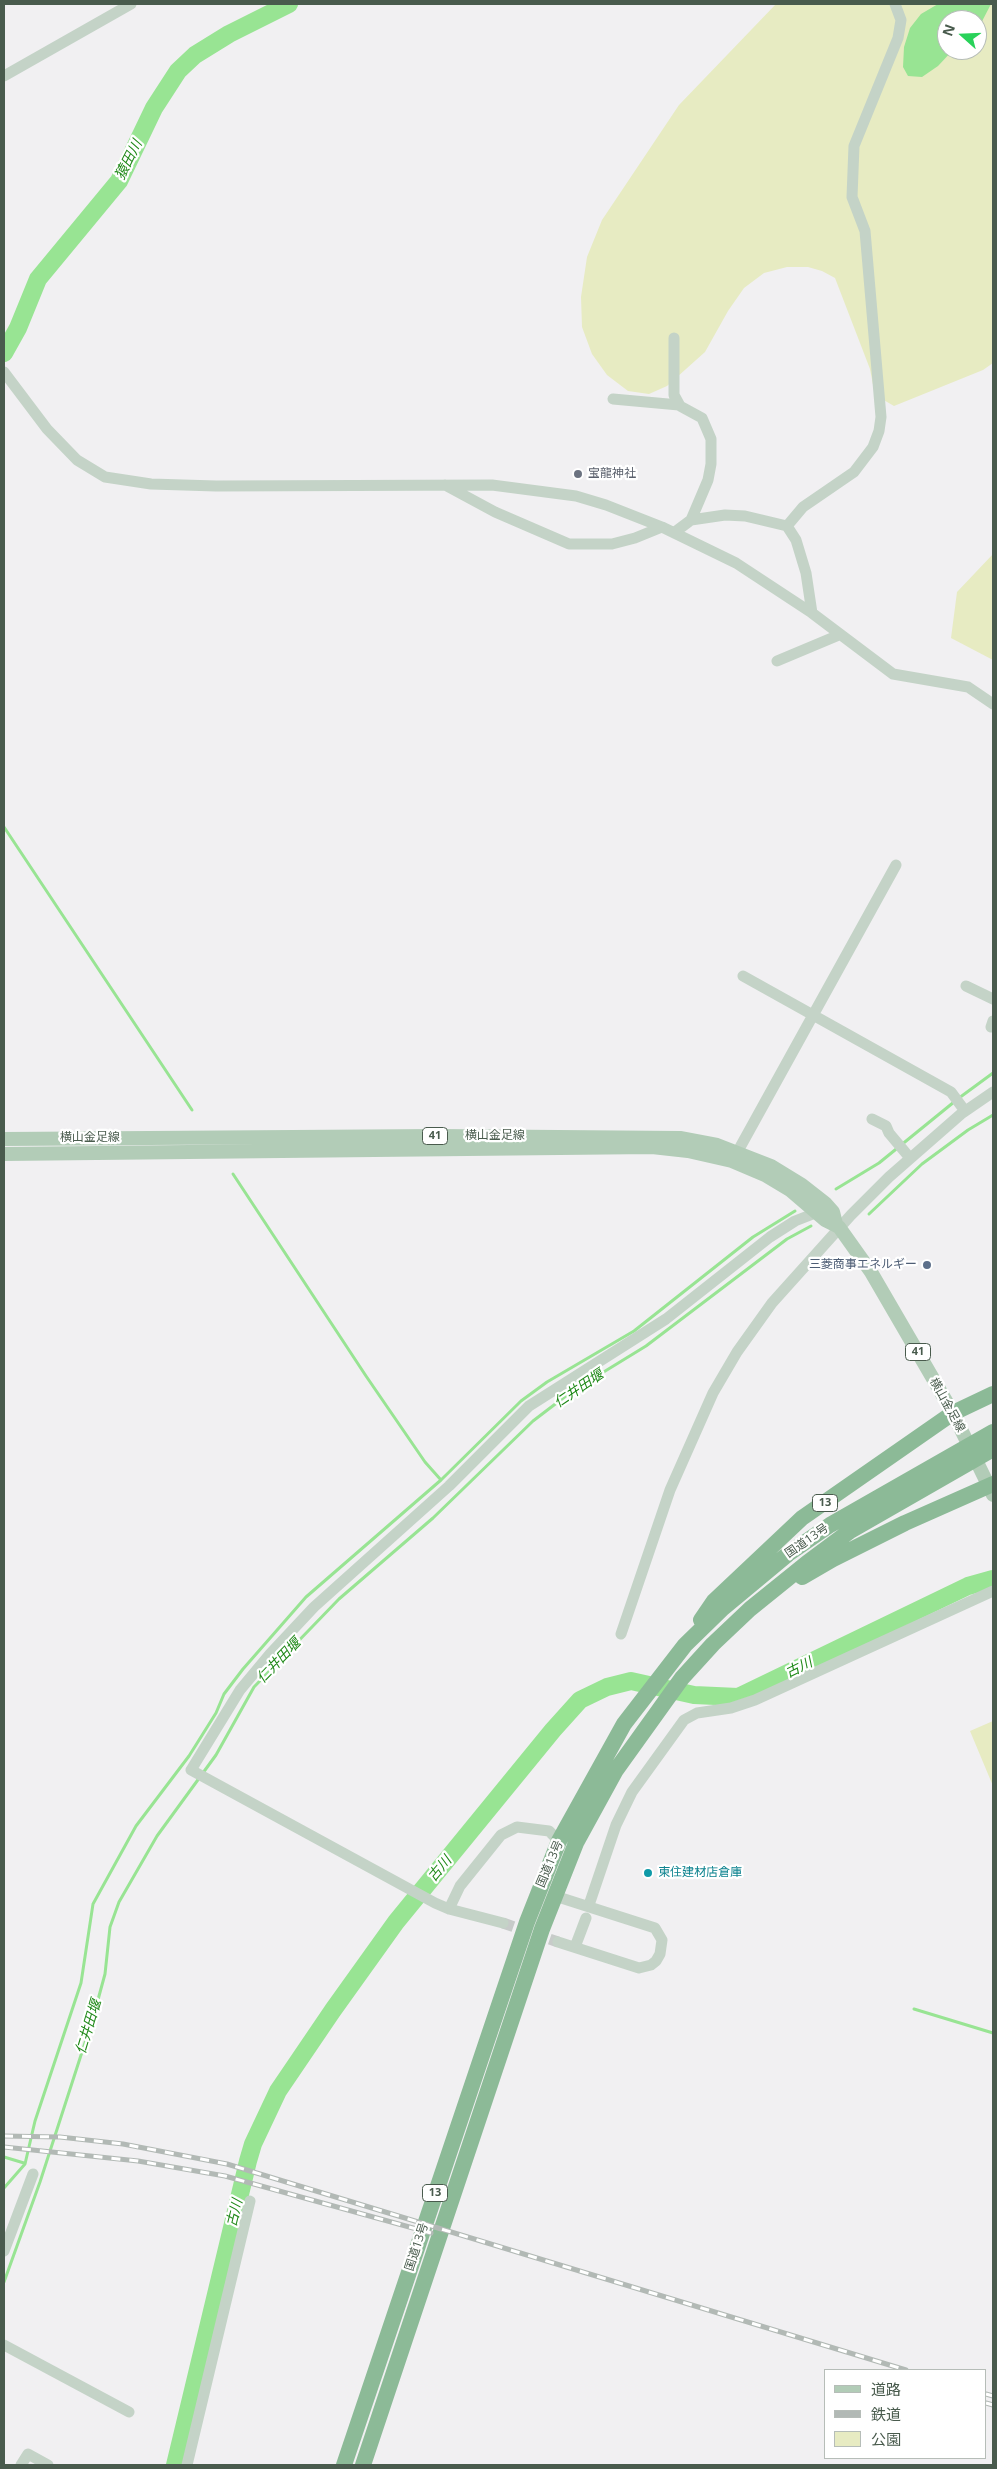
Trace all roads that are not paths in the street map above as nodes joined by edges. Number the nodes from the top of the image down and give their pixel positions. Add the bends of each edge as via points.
1 (131, 4) edge
2 (895, 4) edge
3 (4, 76) edge
4 (674, 338) dead end
5 (4, 372) edge
6 (613, 399) dead end
7 (679, 405) junction
8 (444, 484) junction
9 (691, 520) junction
10 (787, 526) junction
11 (662, 527) junction
12 (675, 532) junction
13 (812, 613) junction
14 (840, 635) junction
15 (777, 661) dead end
16 (993, 704) edge
17 (896, 865) dead end
18 (743, 976) dead end
19 (966, 986) dead end
20 (993, 999) edge
21 (813, 1014) junction
22 (993, 1021) edge
23 (993, 1028) edge
24 (993, 1092) edge
25 (961, 1104) junction
26 (872, 1119) dead end
27 (4, 1139) edge
28 (904, 1150) junction
29 (4, 1154) edge
30 (734, 1156) junction
31 (818, 1212) junction
32 (837, 1226) junction
33 (993, 1394) edge
34 (953, 1413) junction
35 (993, 1432) edge
36 (993, 1449) edge
37 (916, 1483) junction
38 (992, 1488) edge
39 (993, 1591) edge
40 (750, 1609) junction
41 (620, 1634) dead end
42 (685, 1645) junction
43 (559, 1841) junction
44 (554, 1896) junction
45 (590, 1902) dead end
46 (449, 1909) junction
47 (586, 1918) dead end
48 (503, 1923) tunnel mouth
49 (558, 1942) tunnel mouth
50 (575, 1947) junction
51 (33, 2174) dead end
52 (250, 2201) dead end
53 (4, 2251) edge
54 (4, 2345) edge
55 (129, 2412) dead end
56 (21, 2465) edge
57 (48, 2465) edge
58 (187, 2465) edge
59 (344, 2465) edge
60 (363, 2465) edge

1 - 3 street
2 - 10 street via 901,20 898,38 854,146 852,196 865,231 881,417 879,431 854,472 803,507
4 - 7 street via 674,395
5 - 8 street via 53,436 77,460 105,477 160,485
6 - 7 street
7 - 9 street via 702,418 711,440 708,480
8 - 11 street via 492,485 576,496
8 - 11 street via 495,512 569,544 612,544
9 - 10 street via 745,516
9 - 12 street
10 - 13 street via 796,540 806,573
11 - 12 street
12 - 13 street via 736,563
13 - 14 street
14 - 15 street
14 - 16 street via 893,674 968,687
17 - 21 street
18 - 21 street
19 - 20 street
21 - 25 street
21 - 30 street
22 - 23 street via 990,1026
24 - 25 street
25 - 28 street
26 - 28 street via 886,1126
27 - 30 main road, 横山金足線 / 41 via 636,1136 699,1141
28 - 32 street
29 - 30 main road, 横山金足線 / 41 via 652,1147
30 - 31 main road, 横山金足線 / 41
30 - 32 main road, 横山金足線 / 41 via 771,1166 802,1185 833,1212
31 - 32 main road, 横山金足線 / 41
31 - 46 street via 795,1221 770,1237 666,1319 529,1406 449,1486 314,1607 270,1654 240,1690 191,1770
32 - 34 main road, 横山金足線 / 41 via 871,1272
32 - 41 street via 772,1303 713,1393 670,1490
33 - 34 highway, 13
34 - 38 main road, 横山金足線 / 41
34 - 42 highway, 13 via 802,1518 714,1601
35 - 37 highway, 国道13号 / 13
36 - 37 highway, 国道13号 / 13
37 - 40 highway, 国道13号 / 13
37 - 42 highway, 国道13号 / 13 via 830,1525 788,1554 723,1608
38 - 40 highway, 13 via 906,1523 833,1559
39 - 45 street via 755,1700 698,1713 684,1720 632,1792 616,1825
40 - 44 highway, 国道13号 / 13 via 682,1678 616,1770 576,1843
42 - 43 highway, 国道13号 / 13 via 624,1724
43 - 46 street via 549,1831 517,1827 501,1835 460,1886
43 - 59 highway, 国道13号 / 13 via 527,1922
44 - 50 street via 655,1928 662,1940 656,1962 645,1968
44 - 60 highway, 国道13号 / 13
46 - 48 street
47 - 50 street
49 - 50 street
51 - 53 street
52 - 58 street
54 - 55 street
56 - 57 street via 28,2454

